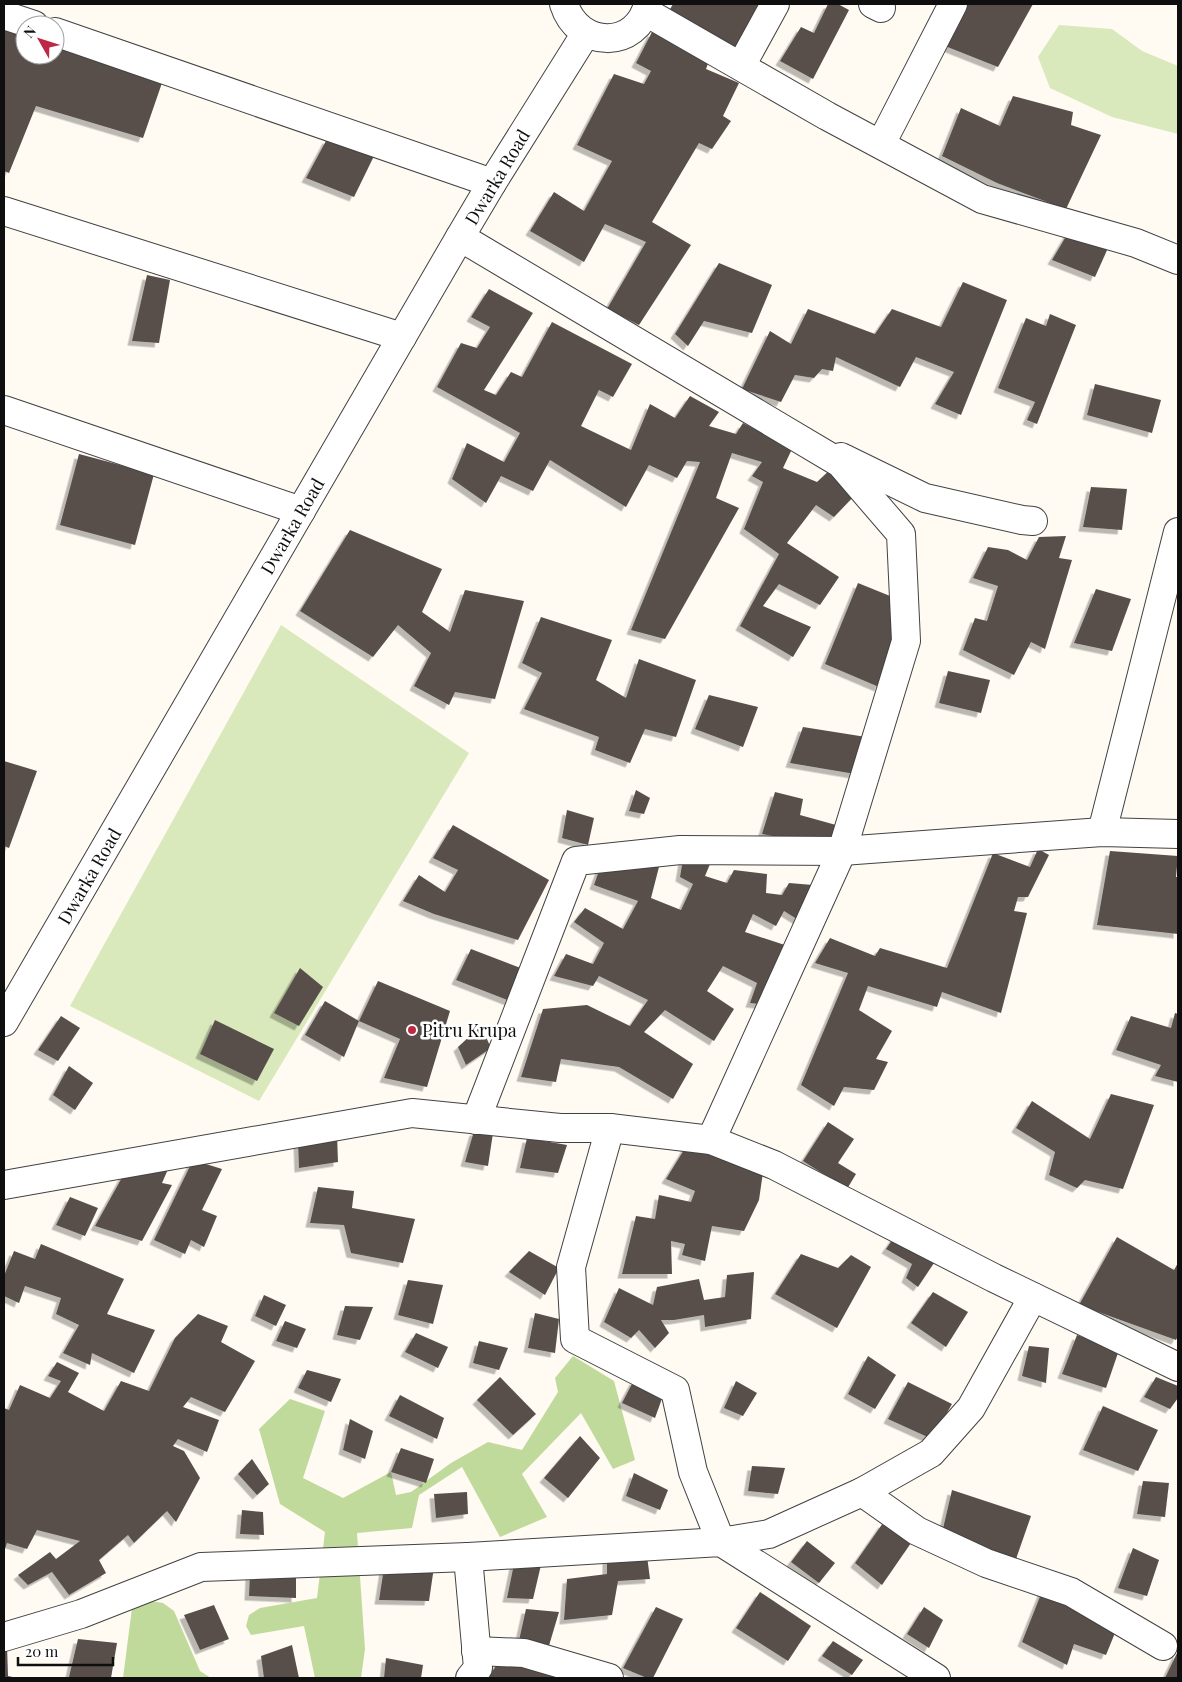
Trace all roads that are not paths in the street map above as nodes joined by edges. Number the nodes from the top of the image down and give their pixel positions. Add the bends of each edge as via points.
1 (564, 4) edge
2 (775, 4) edge
3 (953, 4) edge
4 (647, 8) edge
5 (586, 33) junction
6 (65, 35) edge
7 (741, 66) junction
8 (880, 144) junction
9 (492, 184) junction
10 (4, 211) edge
11 (460, 236) junction
12 (1178, 260) edge
13 (402, 337) junction
14 (4, 410) edge
15 (786, 431) junction
16 (301, 511) junction
17 (1033, 521) dead end
18 (1178, 532) edge
19 (1102, 832) junction
20 (1178, 834) edge
21 (842, 851) junction
22 (14, 981) edge
23 (4, 1022) edge
24 (476, 1120) junction
25 (610, 1128) junction
26 (711, 1140) junction
27 (4, 1185) edge
28 (1033, 1297) junction
29 (1178, 1367) edge
30 (862, 1492) junction
31 (722, 1542) junction
32 (468, 1557) junction
33 (4, 1637) edge
34 (1163, 1646) dead end
35 (476, 1651) junction
36 (906, 1671) edge
37 (470, 1678) edge
38 (609, 1678) edge
39 (936, 1678) edge

1 - 5 street via 575,25
2 - 7 street
3 - 8 street
4 - 5 street via 638,25 626,33 613,38 599,38
4 - 7 street
5 - 9 street, Dwarka Road
6 - 9 street
7 - 8 street
8 - 12 street via 982,199 1136,243
9 - 11 street, Dwarka Road
10 - 13 street
11 - 13 street, Dwarka Road
11 - 15 street
13 - 16 street, Dwarka Road
14 - 16 street
15 - 17 street via 925,498
15 - 21 street via 840,463 901,534 906,641
16 - 22 street, Dwarka Road
18 - 19 street
19 - 20 street
19 - 21 street
21 - 24 street via 680,850 576,861
21 - 26 street
22 - 23 street, Dwarka Road
24 - 25 street via 560,1128
24 - 27 street via 412,1113
25 - 26 street
25 - 31 street via 571,1267 575,1339 675,1390 693,1472
26 - 28 street via 774,1165
28 - 29 street
28 - 30 street via 971,1408 932,1453
30 - 31 street via 769,1534
30 - 34 street via 917,1531 986,1563 1071,1592
31 - 32 street
31 - 36 street
32 - 33 street via 201,1567 81,1614
32 - 35 street
35 - 37 street via 478,1668
35 - 38 street via 524,1654
36 - 39 street

